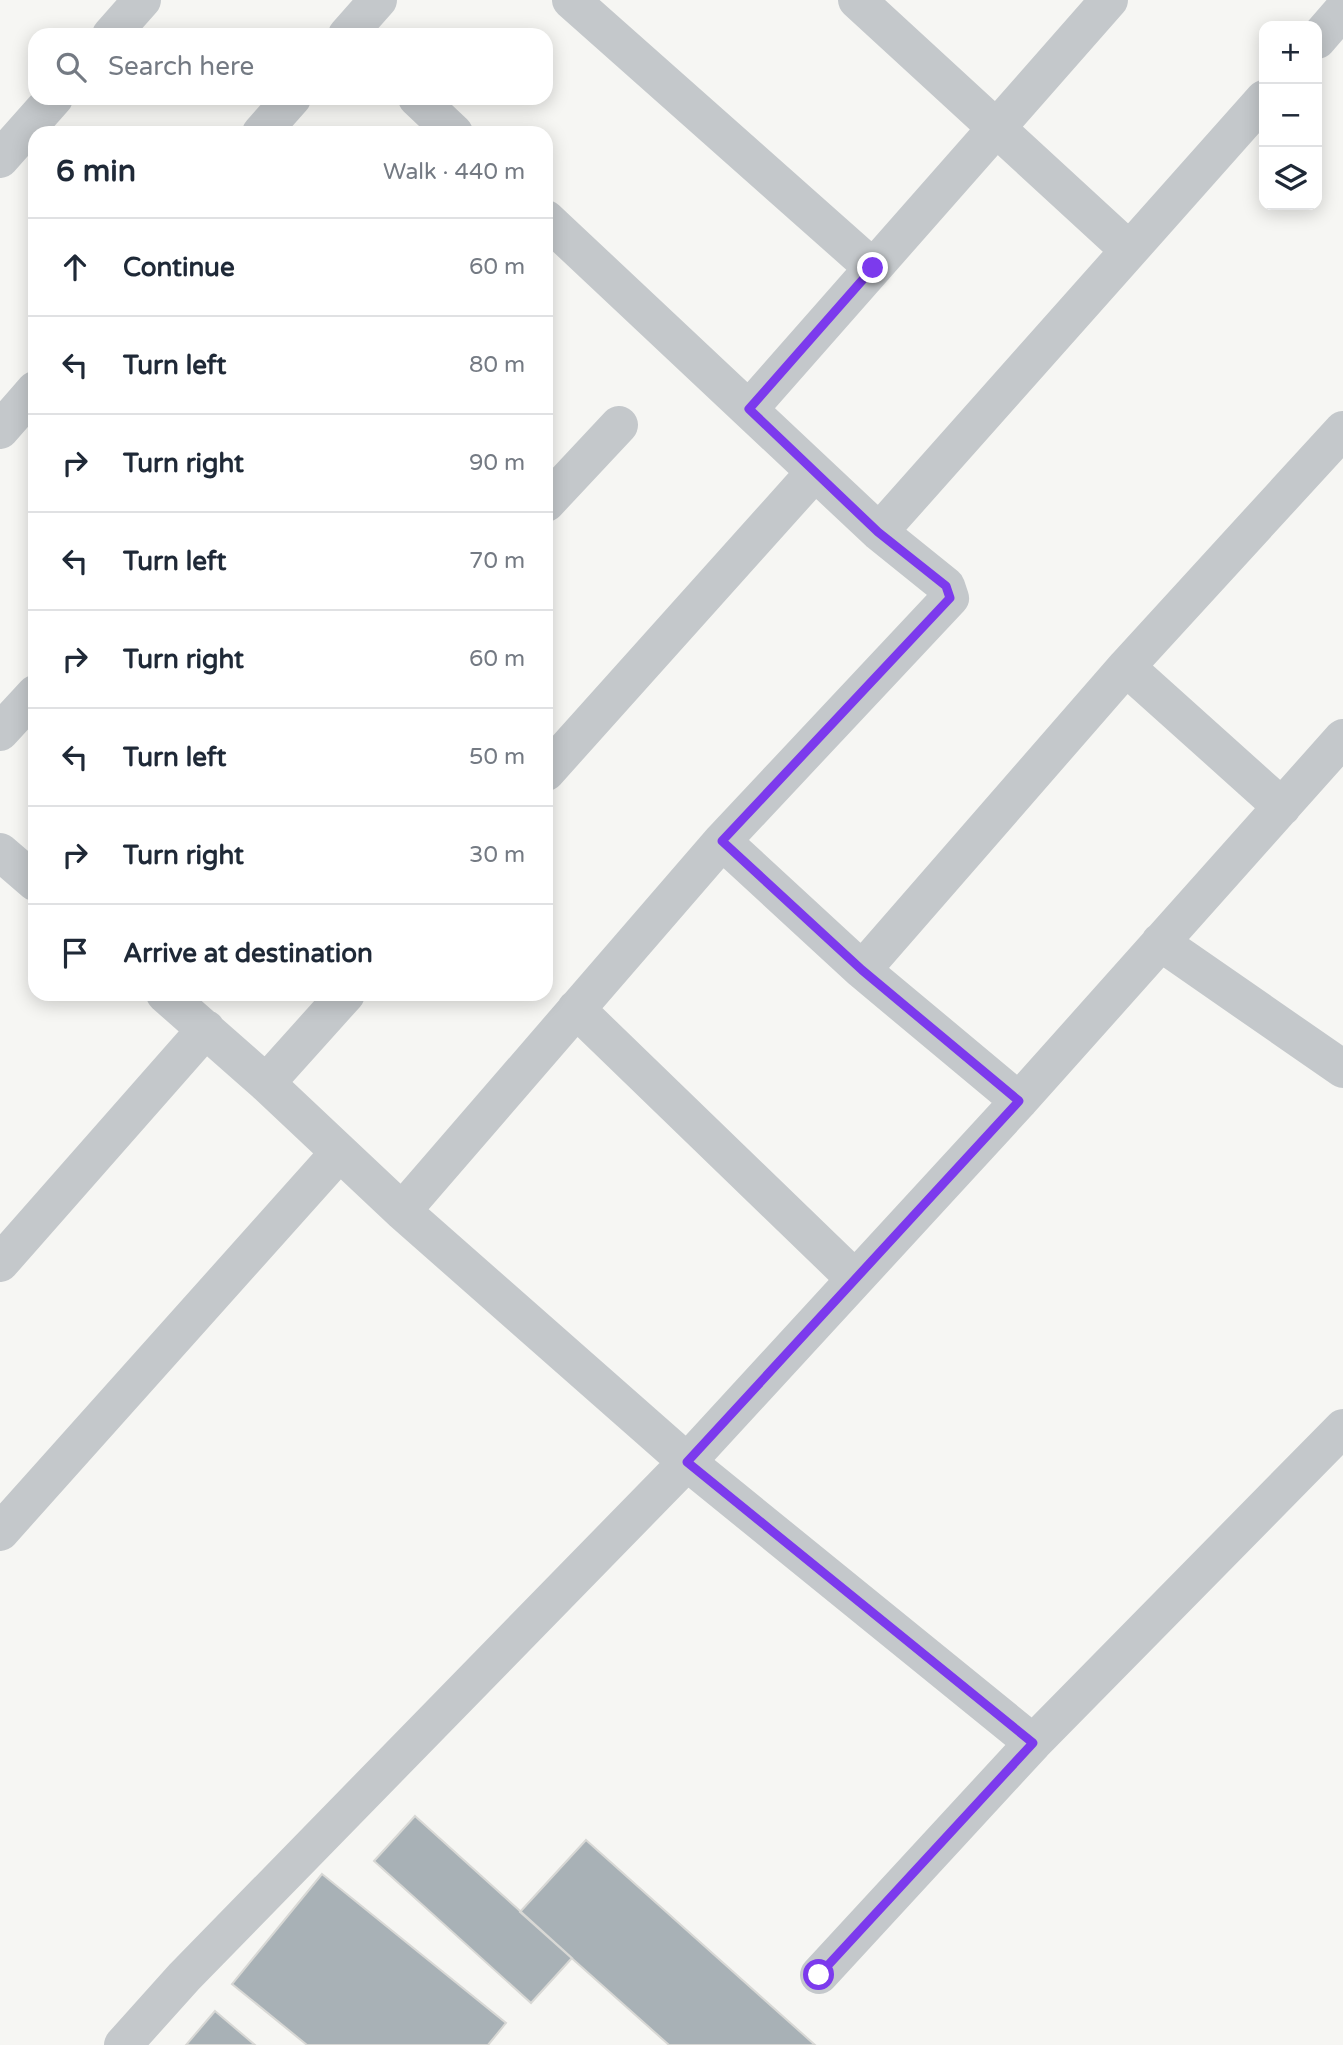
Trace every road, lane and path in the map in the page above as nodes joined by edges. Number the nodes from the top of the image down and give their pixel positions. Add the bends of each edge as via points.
1 (142, 0) edge
2 (378, 0) edge
3 (571, 0) edge
4 (857, 0) edge
5 (1109, 0) edge
6 (1343, 10) edge
7 (117, 28) edge
8 (353, 28) edge
9 (1322, 34) edge
10 (48, 105) edge
11 (286, 105) edge
12 (424, 105) edge
13 (1259, 105) edge
14 (29, 126) edge
15 (267, 126) edge
16 (447, 126) edge
17 (28, 127) edge
18 (996, 127) junction
19 (0, 159) edge
20 (553, 226) edge
21 (1129, 250) junction
22 (873, 268) junction
23 (28, 398) edge
24 (749, 409) junction
25 (619, 425) dead end
26 (0, 430) edge
27 (1343, 430) edge
28 (816, 472) junction
29 (553, 496) edge
30 (878, 532) junction
31 (1126, 667) junction
32 (28, 702) edge
33 (0, 732) edge
34 (1343, 738) edge
35 (553, 764) edge
36 (1282, 807) junction
37 (722, 841) junction
38 (1160, 942) junction
39 (862, 970) junction
40 (173, 1001) edge
41 (340, 1001) edge
42 (576, 1009) junction
43 (206, 1030) junction
44 (1343, 1069) edge
45 (266, 1083) junction
46 (1019, 1101) junction
47 (339, 1153) junction
48 (402, 1211) junction
49 (0, 1264) edge
50 (855, 1279) junction
51 (1343, 1428) edge
52 (687, 1462) junction
53 (0, 1532) edge
54 (1033, 1743) junction
55 (819, 1975) dead end
56 (123, 2045) edge

1 - 7 street
2 - 8 street
3 - 22 street
4 - 18 street
5 - 18 street
6 - 9 street
10 - 14 street
11 - 15 street
12 - 16 street
13 - 21 street
17 - 19 street
18 - 21 street
18 - 22 street
20 - 24 street
21 - 30 street
22 - 24 street
23 - 26 street
24 - 28 street
25 - 29 street
27 - 31 street
28 - 30 street
28 - 35 street
30 - 37 street via 946,586 950,598
31 - 36 street
31 - 39 street
32 - 33 street
34 - 36 street
36 - 38 street
37 - 39 street
37 - 42 street
38 - 44 street
38 - 46 street
39 - 46 street
40 - 43 street
41 - 45 street
42 - 48 street
42 - 50 street
43 - 45 street
43 - 49 street
45 - 47 street
46 - 50 street
47 - 48 street
47 - 53 street
48 - 52 street
50 - 52 street
51 - 54 street
52 - 54 street
52 - 56 street via 184,1976
54 - 55 street

